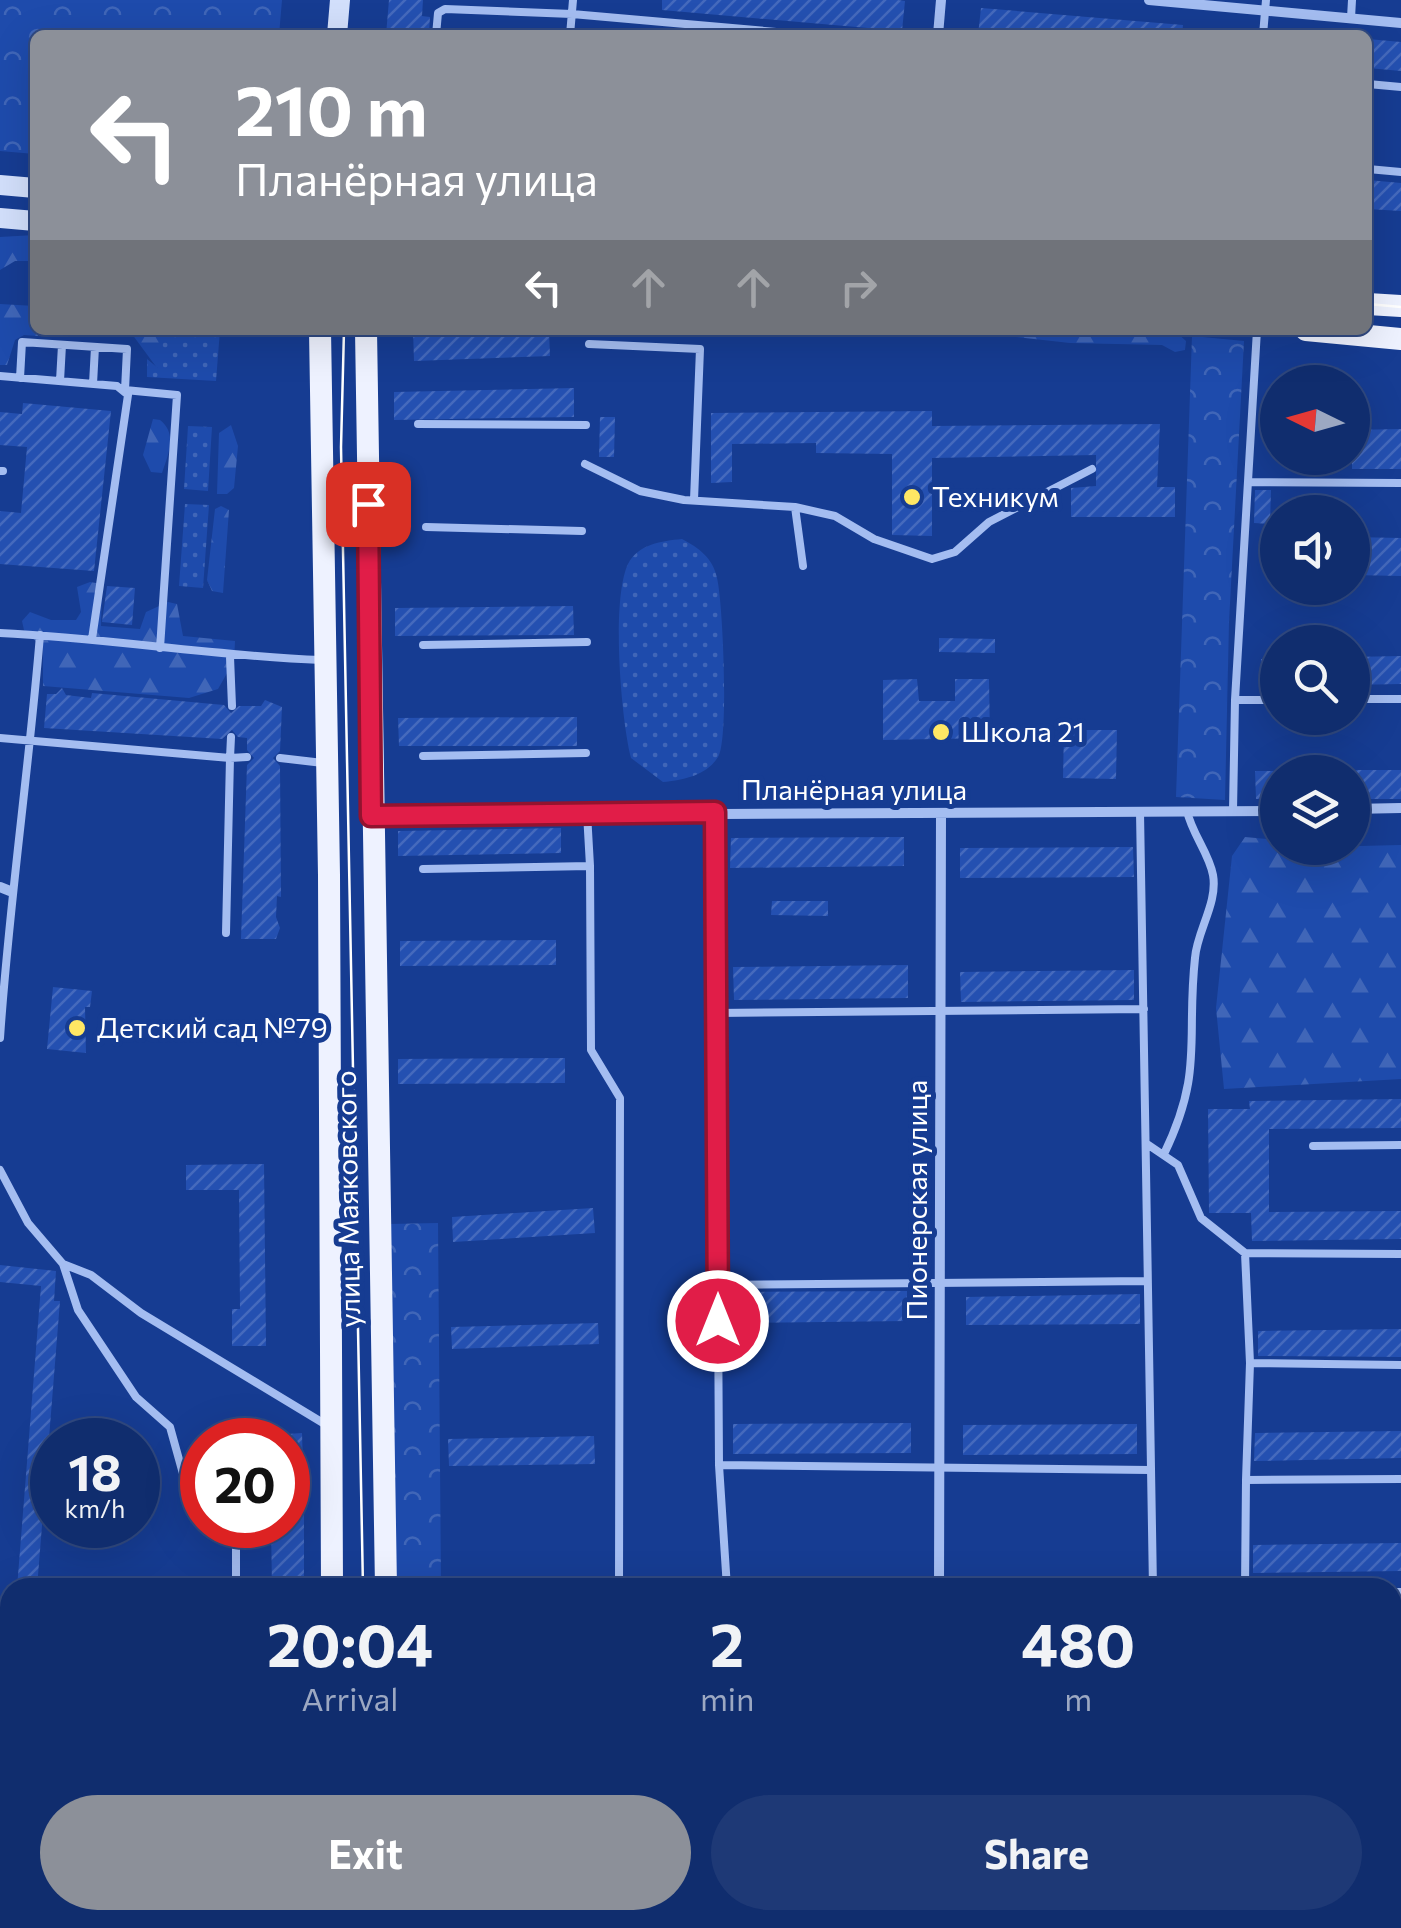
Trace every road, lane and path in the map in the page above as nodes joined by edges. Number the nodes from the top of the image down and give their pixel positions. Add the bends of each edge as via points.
1 (340, 0) edge
2 (573, 0) edge
3 (941, 0) edge
4 (1148, 0) edge
5 (1352, 0) edge
6 (1266, 5) edge
7 (572, 14) junction
8 (1350, 18) junction
9 (1401, 23) edge
10 (338, 30) edge
11 (436, 30) edge
12 (570, 30) edge
13 (754, 30) edge
14 (938, 30) edge
15 (1264, 30) edge
16 (1372, 84) edge
17 (1401, 88) edge
18 (1372, 169) edge
19 (1401, 172) edge
20 (0, 185) edge
21 (30, 188) edge
22 (0, 218) edge
23 (30, 220) edge
24 (1372, 304) edge
25 (1401, 306) edge
26 (320, 335) edge
27 (366, 335) edge
28 (1257, 335) edge
29 (1359, 335) edge
30 (1401, 339) edge
31 (589, 344) dead end
32 (62, 345) junction
33 (95, 347) junction
34 (0, 376) edge
35 (20, 378) junction
36 (60, 381) junction
37 (93, 384) junction
38 (125, 390) junction
39 (418, 424) dead end
40 (586, 425) dead end
41 (585, 464) dead end
42 (1092, 469) dead end
43 (1248, 482) junction
44 (1401, 483) edge
45 (694, 500) junction
46 (796, 507) junction
47 (426, 528) dead end
48 (582, 531) dead end
49 (803, 566) dead end
50 (0, 633) edge
51 (40, 635) junction
52 (92, 639) junction
53 (586, 642) dead end
54 (423, 645) dead end
55 (160, 648) junction
56 (230, 657) junction
57 (325, 660) junction
58 (1370, 699) edge
59 (1401, 699) edge
60 (1235, 700) junction
61 (1260, 700) edge
62 (232, 706) dead end
63 (231, 737) dead end
64 (0, 738) edge
65 (32, 741) junction
66 (586, 753) dead end
67 (424, 756) dead end
68 (247, 757) dead end
69 (230, 758) junction
70 (280, 758) dead end
71 (327, 764) junction
72 (1401, 808) edge
73 (1370, 809) edge
74 (1188, 811) junction
75 (1260, 811) edge
76 (715, 812) junction
77 (1140, 812) junction
78 (1233, 812) junction
79 (586, 813) junction
80 (941, 813) junction
81 (371, 816) junction
82 (590, 866) junction
83 (423, 869) dead end
84 (5, 889) edge
85 (226, 933) dead end
86 (1144, 1010) junction
87 (716, 1013) junction
88 (940, 1014) junction
89 (0, 1038) edge
90 (1147, 1144) junction
91 (1401, 1145) edge
92 (1312, 1146) dead end
93 (1164, 1154) junction
94 (0, 1170) edge
95 (1245, 1253) junction
96 (1401, 1254) edge
97 (63, 1264) junction
98 (1147, 1282) junction
99 (940, 1284) junction
100 (718, 1285) junction
101 (1250, 1362) junction
102 (1401, 1365) edge
103 (331, 1428) junction
104 (180, 1462) edge
105 (719, 1465) junction
106 (1150, 1470) junction
107 (939, 1471) junction
108 (1401, 1479) edge
109 (1246, 1480) junction
110 (236, 1548) edge
111 (236, 1578) edge
112 (332, 1578) edge
113 (386, 1578) edge
114 (619, 1578) edge
115 (725, 1578) edge
116 (939, 1578) edge
117 (1153, 1578) edge
118 (1245, 1578) edge

1 - 10 main road
2 - 7 lane
3 - 14 street
4 - 6 street
5 - 8 lane
6 - 8 street
6 - 15 lane
7 - 11 lane via 444,9
7 - 12 lane
7 - 13 lane
8 - 9 street
16 - 17 lane
18 - 19 lane
20 - 21 main road
22 - 23 main road
24 - 25 main road
26 - 57 main road, улица Маяковского
27 - 81 main road, улица Маяковского
28 - 43 lane
29 - 30 main road
31 - 45 lane via 700,349
32 - 33 lane
32 - 35 lane via 22,342
32 - 36 lane
33 - 37 lane
33 - 38 lane via 127,348
34 - 35 lane
35 - 36 lane
36 - 37 lane
37 - 38 lane
38 - 52 lane
38 - 55 lane via 177,394
39 - 40 lane
41 - 45 lane via 640,490
42 - 46 lane via 989,522 955,552 932,558 874,539 835,516
43 - 44 lane
43 - 60 lane
45 - 46 lane
46 - 49 lane
47 - 48 lane
50 - 51 lane
51 - 52 lane
51 - 65 lane
52 - 55 lane
53 - 54 lane
55 - 56 lane
56 - 57 lane
56 - 62 lane
57 - 71 main road, улица Маяковского
58 - 59 lane
60 - 61 lane
60 - 78 lane
63 - 69 lane
64 - 65 lane
65 - 69 lane
65 - 84 lane
66 - 67 lane
68 - 69 lane
69 - 85 lane
70 - 71 lane
71 - 103 main road, улица Маяковского
72 - 73 street
74 - 77 street, Планёрная улица
74 - 78 street, Планёрная улица
74 - 93 lane via 1214,877 1194,958 1194,1070 1184,1113
75 - 78 street, Планёрная улица
76 - 79 street, Планёрная улица
76 - 80 street, Планёрная улица
76 - 87 lane
77 - 80 street, Планёрная улица
77 - 86 lane
79 - 81 street, Планёрная улица
79 - 82 lane
80 - 88 street, Пионерская улица
81 - 113 main road, улица Маяковского
82 - 83 lane
82 - 114 lane via 590,1045 620,1098
84 - 89 lane
86 - 88 lane
86 - 90 lane
87 - 88 lane
87 - 100 lane
88 - 99 street, Пионерская улица
90 - 93 lane
90 - 98 lane
91 - 92 lane
93 - 95 lane via 1184,1176 1201,1218
94 - 97 lane via 28,1223
95 - 96 lane
95 - 101 lane
97 - 103 lane
97 - 104 lane via 78,1310 136,1398 170,1427
98 - 99 lane
98 - 106 lane
99 - 100 lane
99 - 107 street, Пионерская улица
100 - 105 lane
101 - 102 lane
101 - 109 lane
103 - 112 main road, улица Маяковского
105 - 107 lane
105 - 115 lane
106 - 107 lane
106 - 117 lane
107 - 116 street, Пионерская улица
108 - 109 lane
109 - 118 lane
110 - 111 lane

